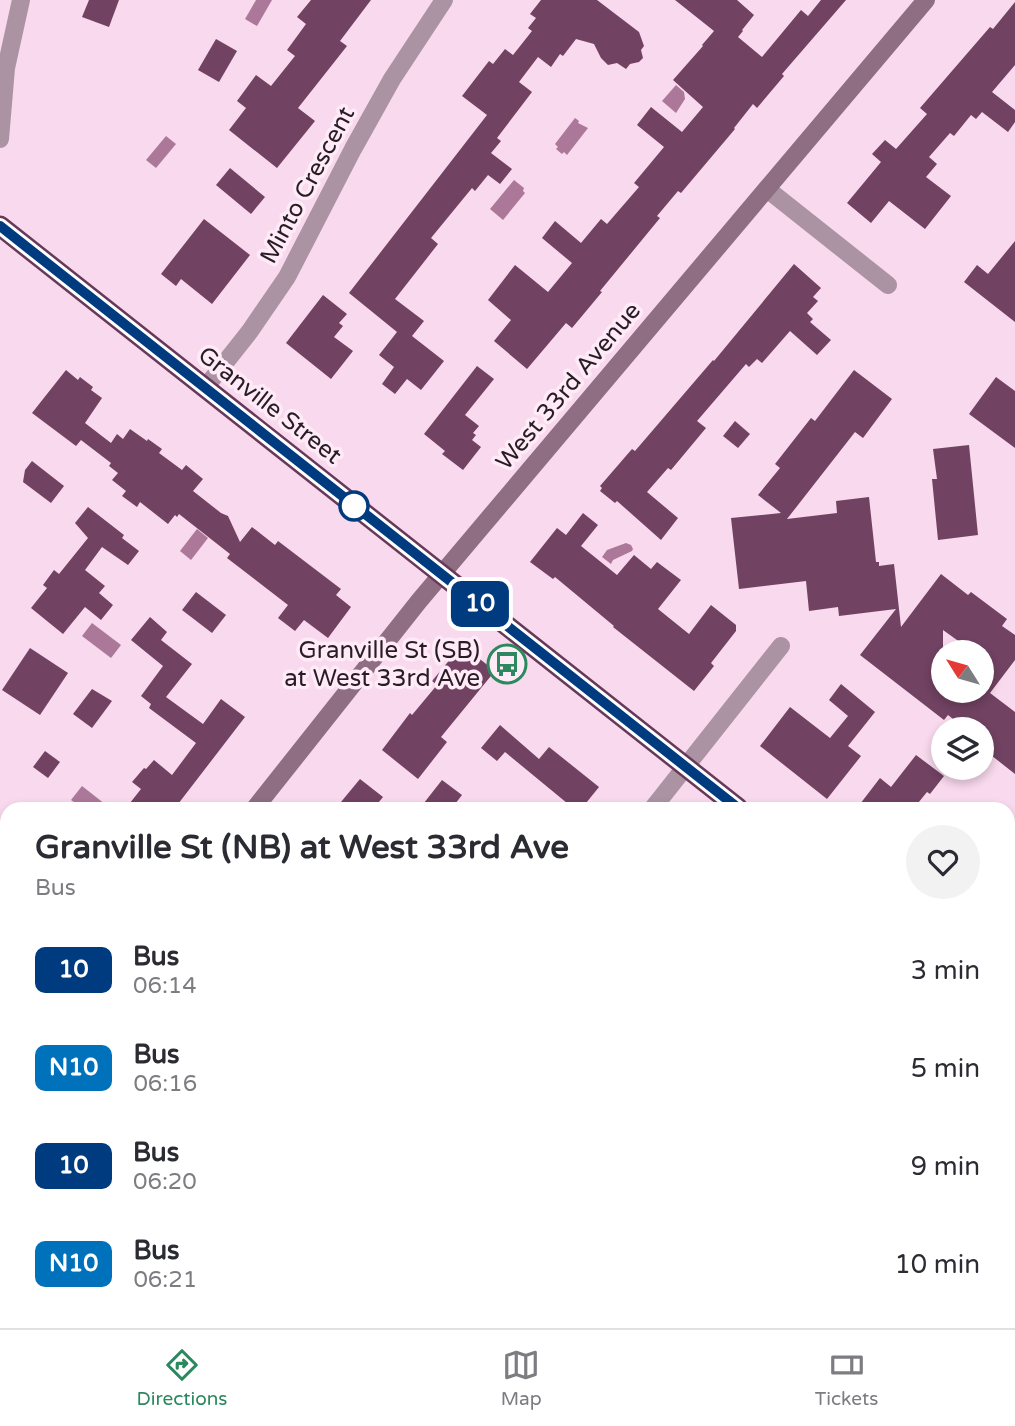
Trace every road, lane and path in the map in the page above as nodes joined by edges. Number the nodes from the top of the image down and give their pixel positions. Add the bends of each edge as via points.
1 (21, 0) edge
2 (444, 0) edge
3 (926, 0) edge
4 (0, 139) edge
5 (767, 188) junction
6 (0, 226) edge
7 (888, 285) dead end
8 (205, 388) junction
9 (441, 574) junction
10 (781, 646) dead end
11 (686, 767) junction
12 (259, 802) edge
13 (658, 802) edge
14 (730, 802) edge

1 - 4 street via 6,68
2 - 8 street, Minto Crescent via 392,79 287,277
3 - 5 street, West 33rd Avenue
5 - 7 street
5 - 9 street, West 33rd Avenue
6 - 8 highway, Granville Street
8 - 9 highway, Granville Street
9 - 11 highway, Granville Street
9 - 12 street, West 33rd Avenue
10 - 11 street
11 - 13 street
11 - 14 highway, Granville Street

